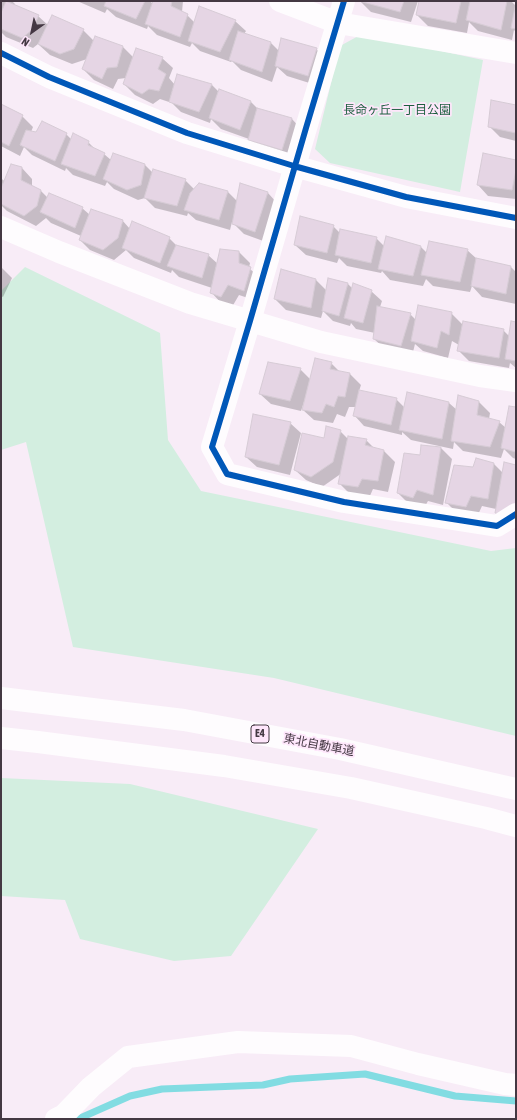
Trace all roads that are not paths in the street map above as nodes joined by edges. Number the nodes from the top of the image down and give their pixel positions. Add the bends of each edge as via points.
1 (280, 1) edge
2 (344, 1) edge
3 (338, 22) junction
4 (1, 53) edge
5 (516, 53) edge
6 (294, 166) junction
7 (516, 218) edge
8 (1, 227) edge
9 (250, 321) junction
10 (516, 381) edge
11 (516, 514) edge
12 (1, 698) edge
13 (1, 738) edge
14 (516, 789) edge
15 (516, 826) edge
16 (516, 1085) edge
17 (56, 1119) edge

1 - 3 main road
2 - 3 main road
3 - 5 main road
3 - 6 main road
4 - 6 main road via 49,77 187,133
6 - 7 main road via 406,197
6 - 9 main road
8 - 9 main road via 190,303
9 - 10 main road via 321,342 480,376
9 - 11 main road via 212,448 227,474 344,502 497,526
12 - 14 main road, 東北自動車道 / E4 via 184,720 340,749
13 - 15 main road via 224,766 351,788
16 - 17 main road via 418,1064 351,1046 238,1042 128,1057 91,1087 64,1115

